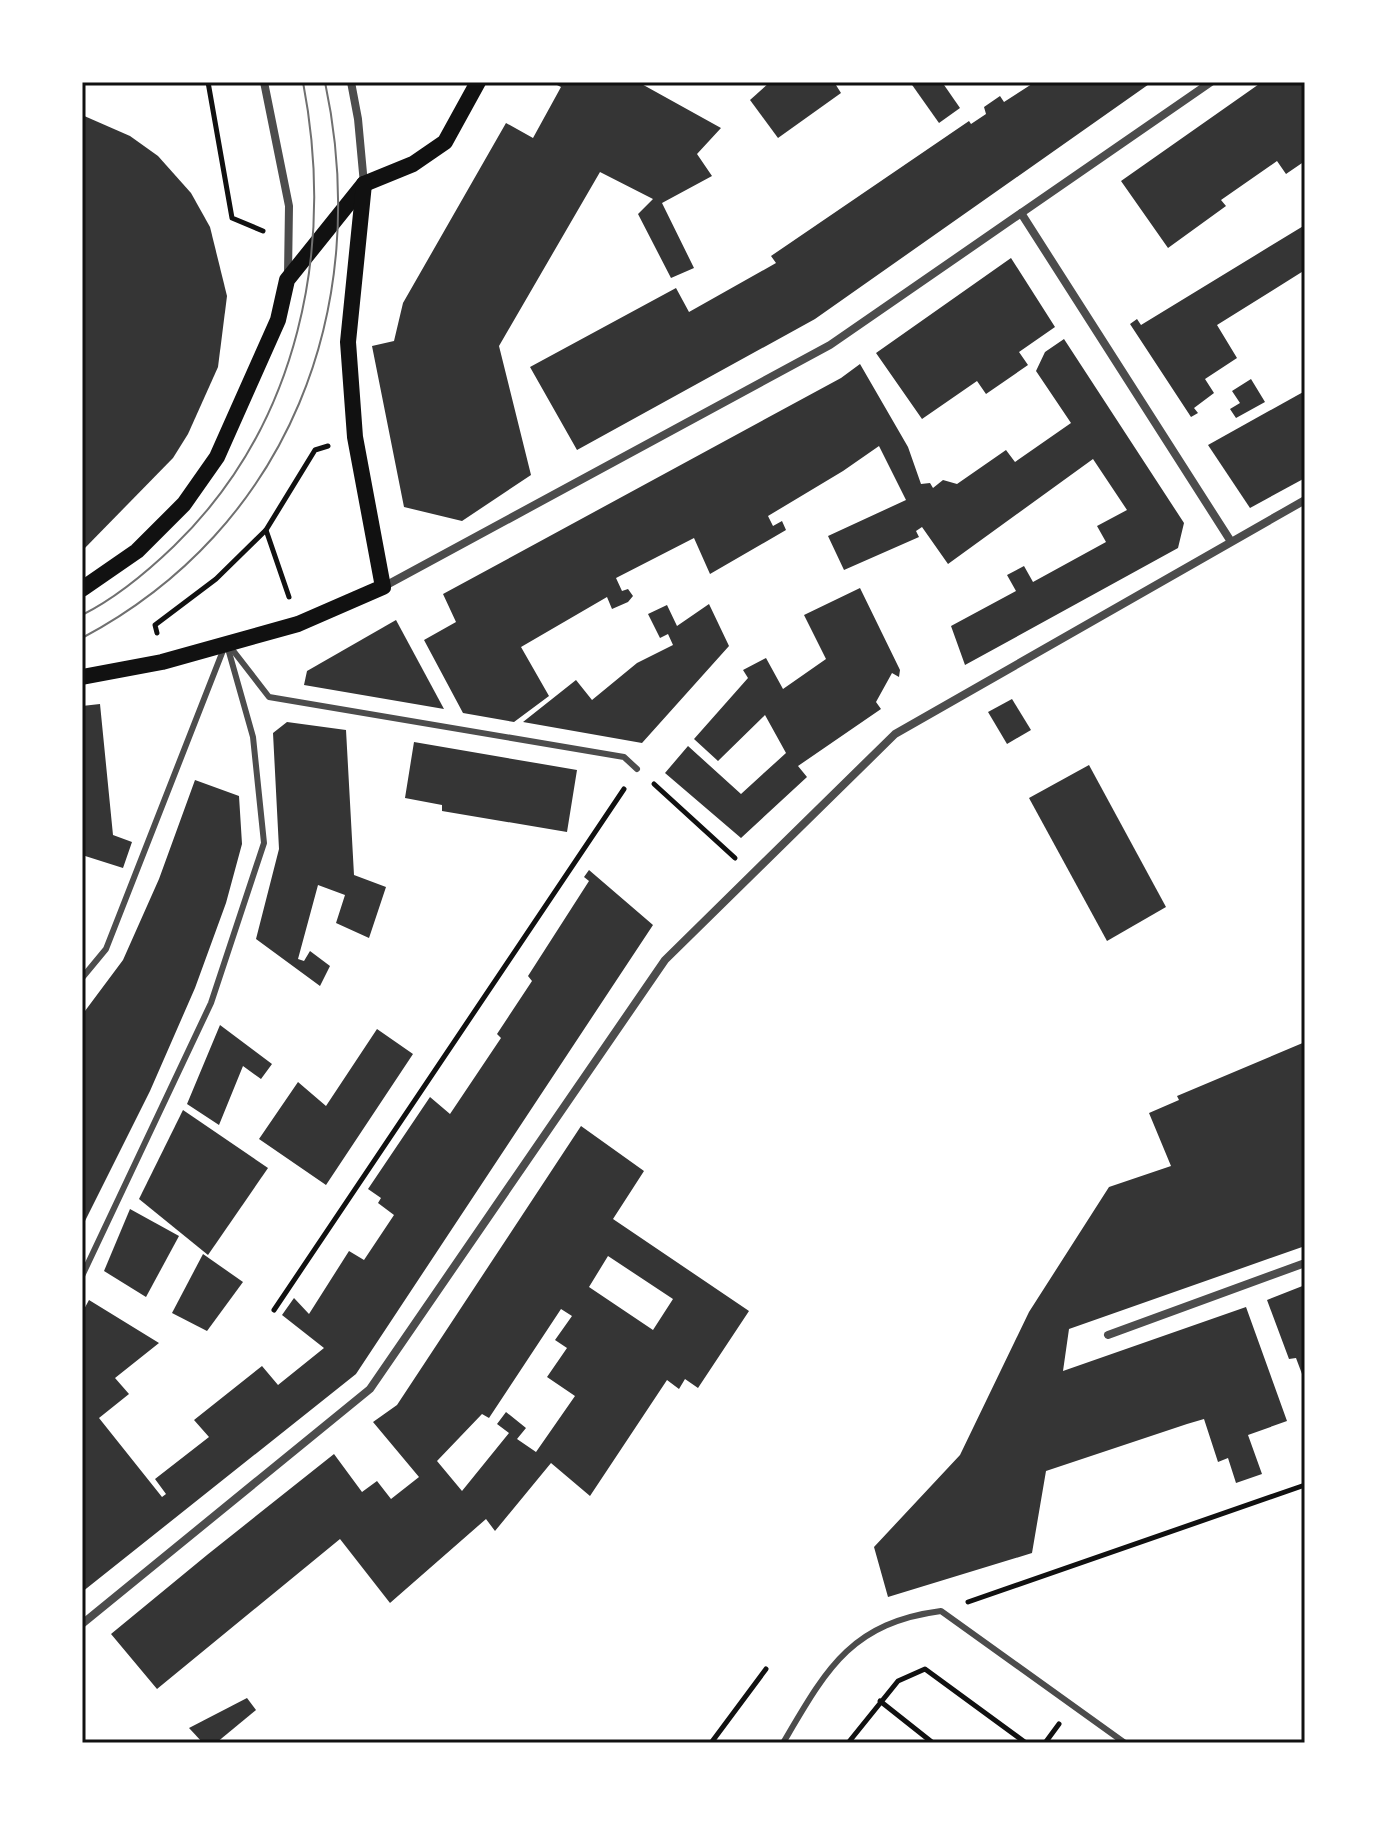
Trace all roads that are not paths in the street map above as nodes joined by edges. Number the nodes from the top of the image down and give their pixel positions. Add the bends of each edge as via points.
1 (264, 82) edge
2 (351, 82) edge
3 (478, 82) edge
4 (1211, 82) edge
5 (364, 184) junction
6 (1021, 213) junction
7 (287, 280) junction
8 (1305, 500) edge
9 (1230, 540) junction
10 (383, 587) junction
11 (82, 589) edge
12 (226, 641) junction
13 (82, 677) edge
14 (637, 769) road end
15 (82, 978) edge
16 (1305, 1263) edge
17 (82, 1276) edge
18 (1108, 1335) dead end
19 (82, 1624) edge
20 (783, 1743) edge
21 (1125, 1743) edge

1 - 7 street via 289,206
2 - 5 street
3 - 5 main road via 445,142 413,164
4 - 6 street
5 - 7 main road
5 - 10 main road via 348,342 355,437
6 - 9 street
6 - 10 street via 830,345
7 - 11 main road via 278,320 217,457 184,504 137,551
8 - 9 street
9 - 19 street via 895,734 665,960 370,1389
10 - 12 main road via 298,624
12 - 13 main road via 162,662
12 - 14 lane via 269,697 624,757
12 - 15 lane via 106,949
12 - 17 lane via 253,737 264,843 211,1003
16 - 18 street
20 - 21 lane via 822,1678 870,1631 941,1611

